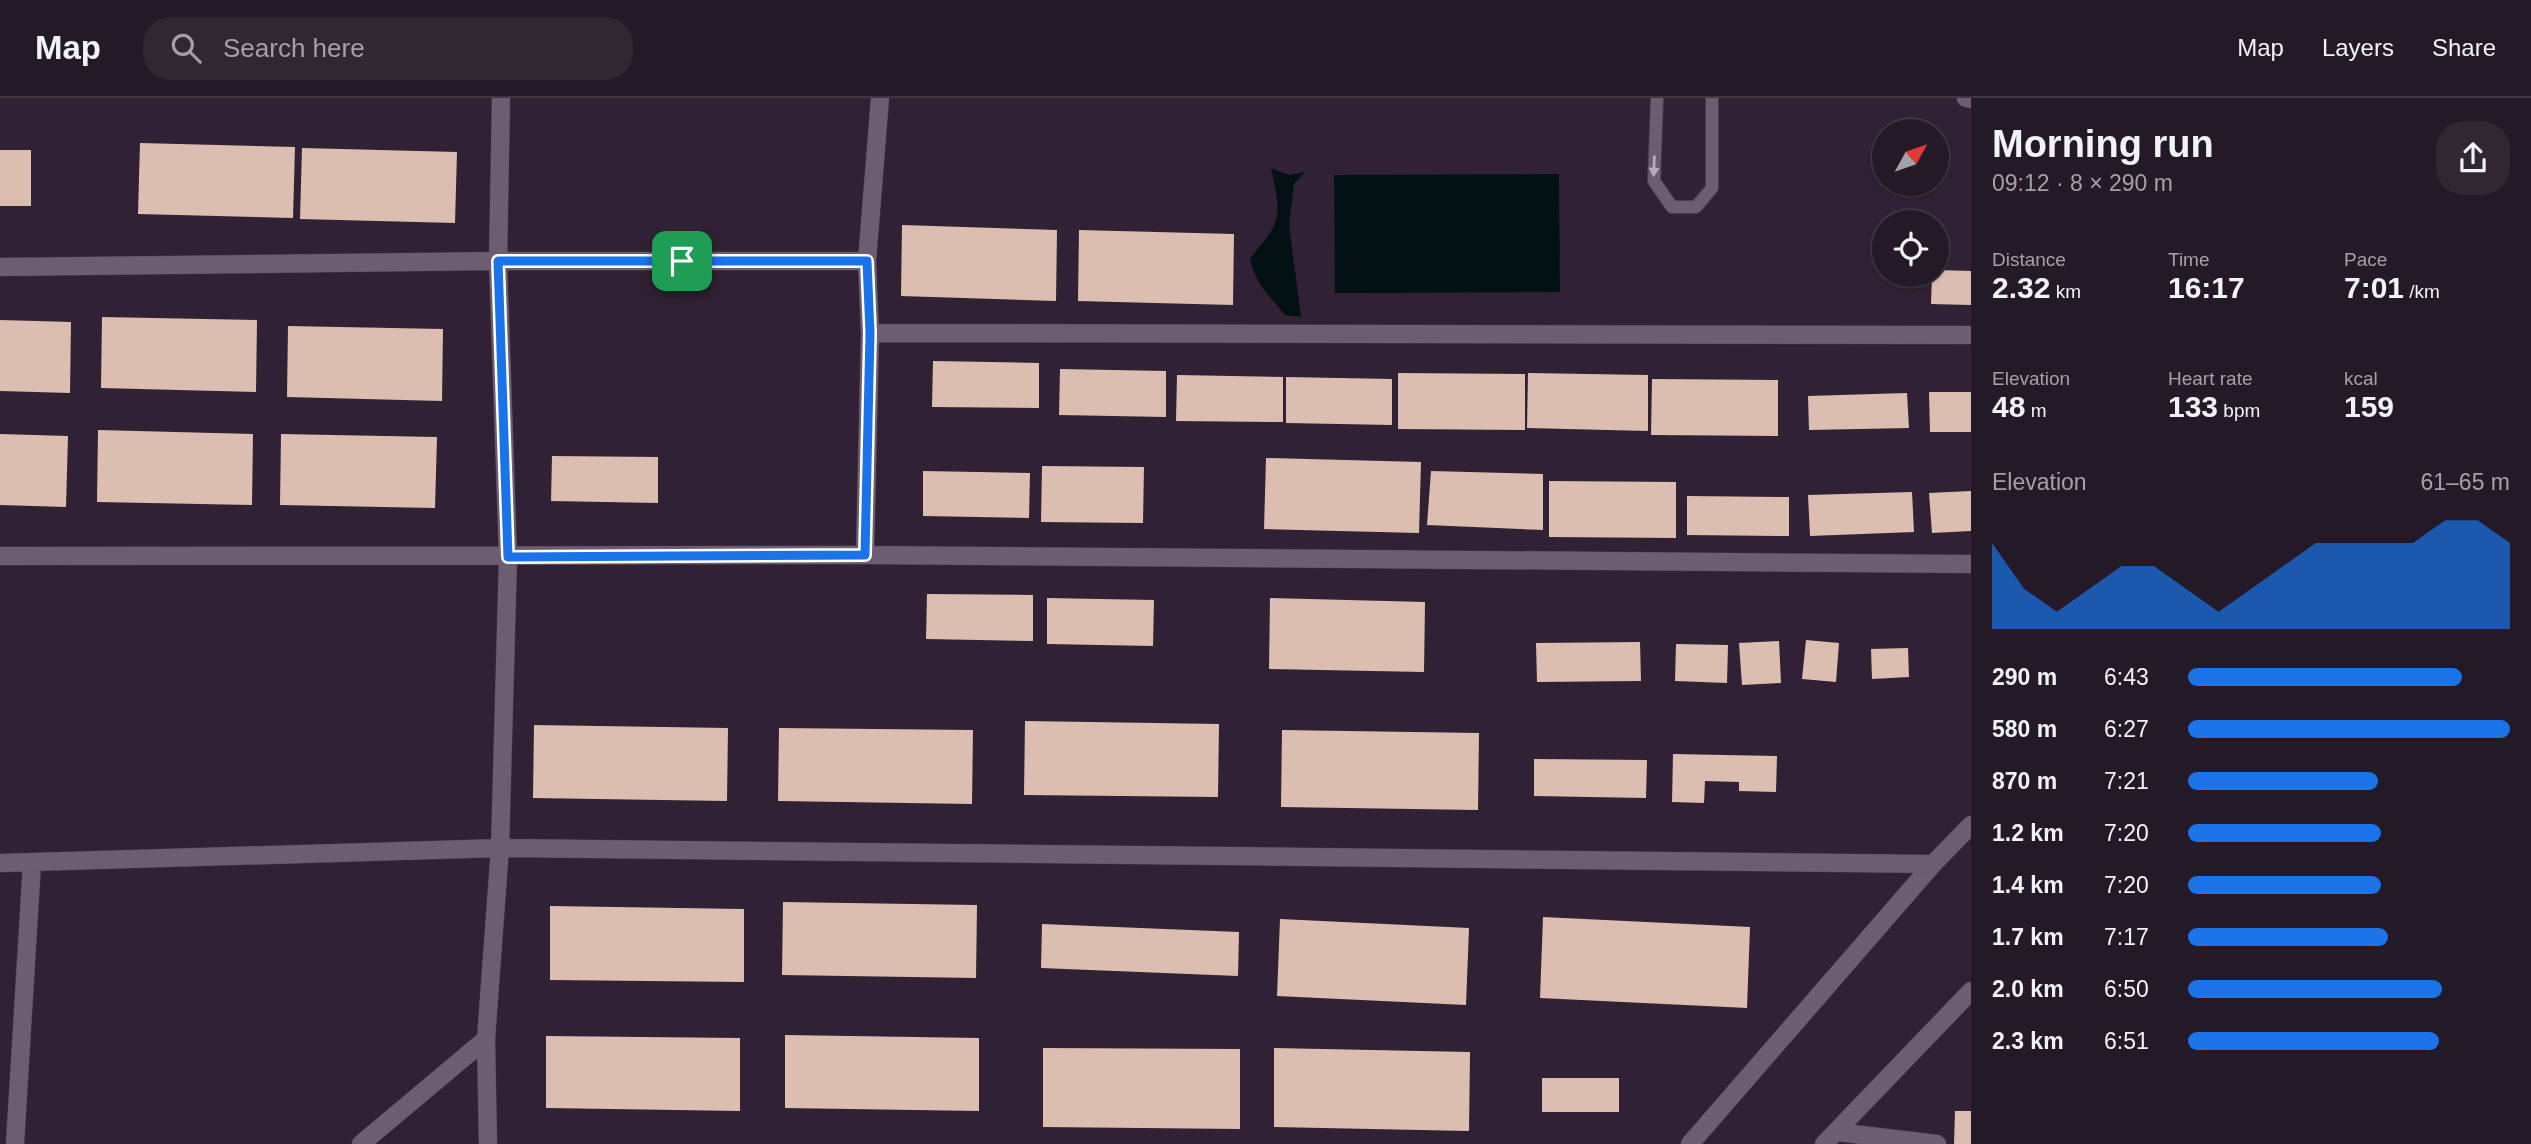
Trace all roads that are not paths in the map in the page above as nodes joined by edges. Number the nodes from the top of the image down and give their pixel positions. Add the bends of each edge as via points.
1 (501, 98) edge
2 (880, 98) edge
3 (1657, 98) edge
4 (1712, 98) edge
5 (1966, 98) edge
6 (1971, 99) edge
7 (498, 261) junction
8 (867, 261) junction
9 (0, 267) edge
10 (870, 333) junction
11 (1971, 335) edge
12 (865, 555) junction
13 (0, 556) edge
14 (508, 557) junction
15 (1971, 564) edge
16 (1971, 825) edge
17 (500, 848) junction
18 (0, 863) edge
19 (32, 863) junction
20 (1933, 864) junction
21 (1971, 991) edge
22 (486, 1039) junction
23 (1830, 1138) edge
24 (15, 1144) edge
25 (361, 1144) edge
26 (488, 1144) edge
27 (1690, 1144) edge
28 (1937, 1144) edge

1 - 7 street
2 - 8 street
3 -> 4 lane via 1654,181 1672,207 1696,207 1712,188
5 - 6 street
7 - 8 street
7 - 9 street
7 - 14 street
8 - 10 street
10 - 11 street
10 - 12 street
12 - 14 street
12 - 15 street
13 - 14 street
14 - 17 street
16 - 20 street
17 - 19 street
17 - 20 street
17 - 22 street
18 - 19 street
19 - 24 street
20 - 27 street
21 - 23 street
22 - 25 street
22 - 26 street
23 - 28 street

